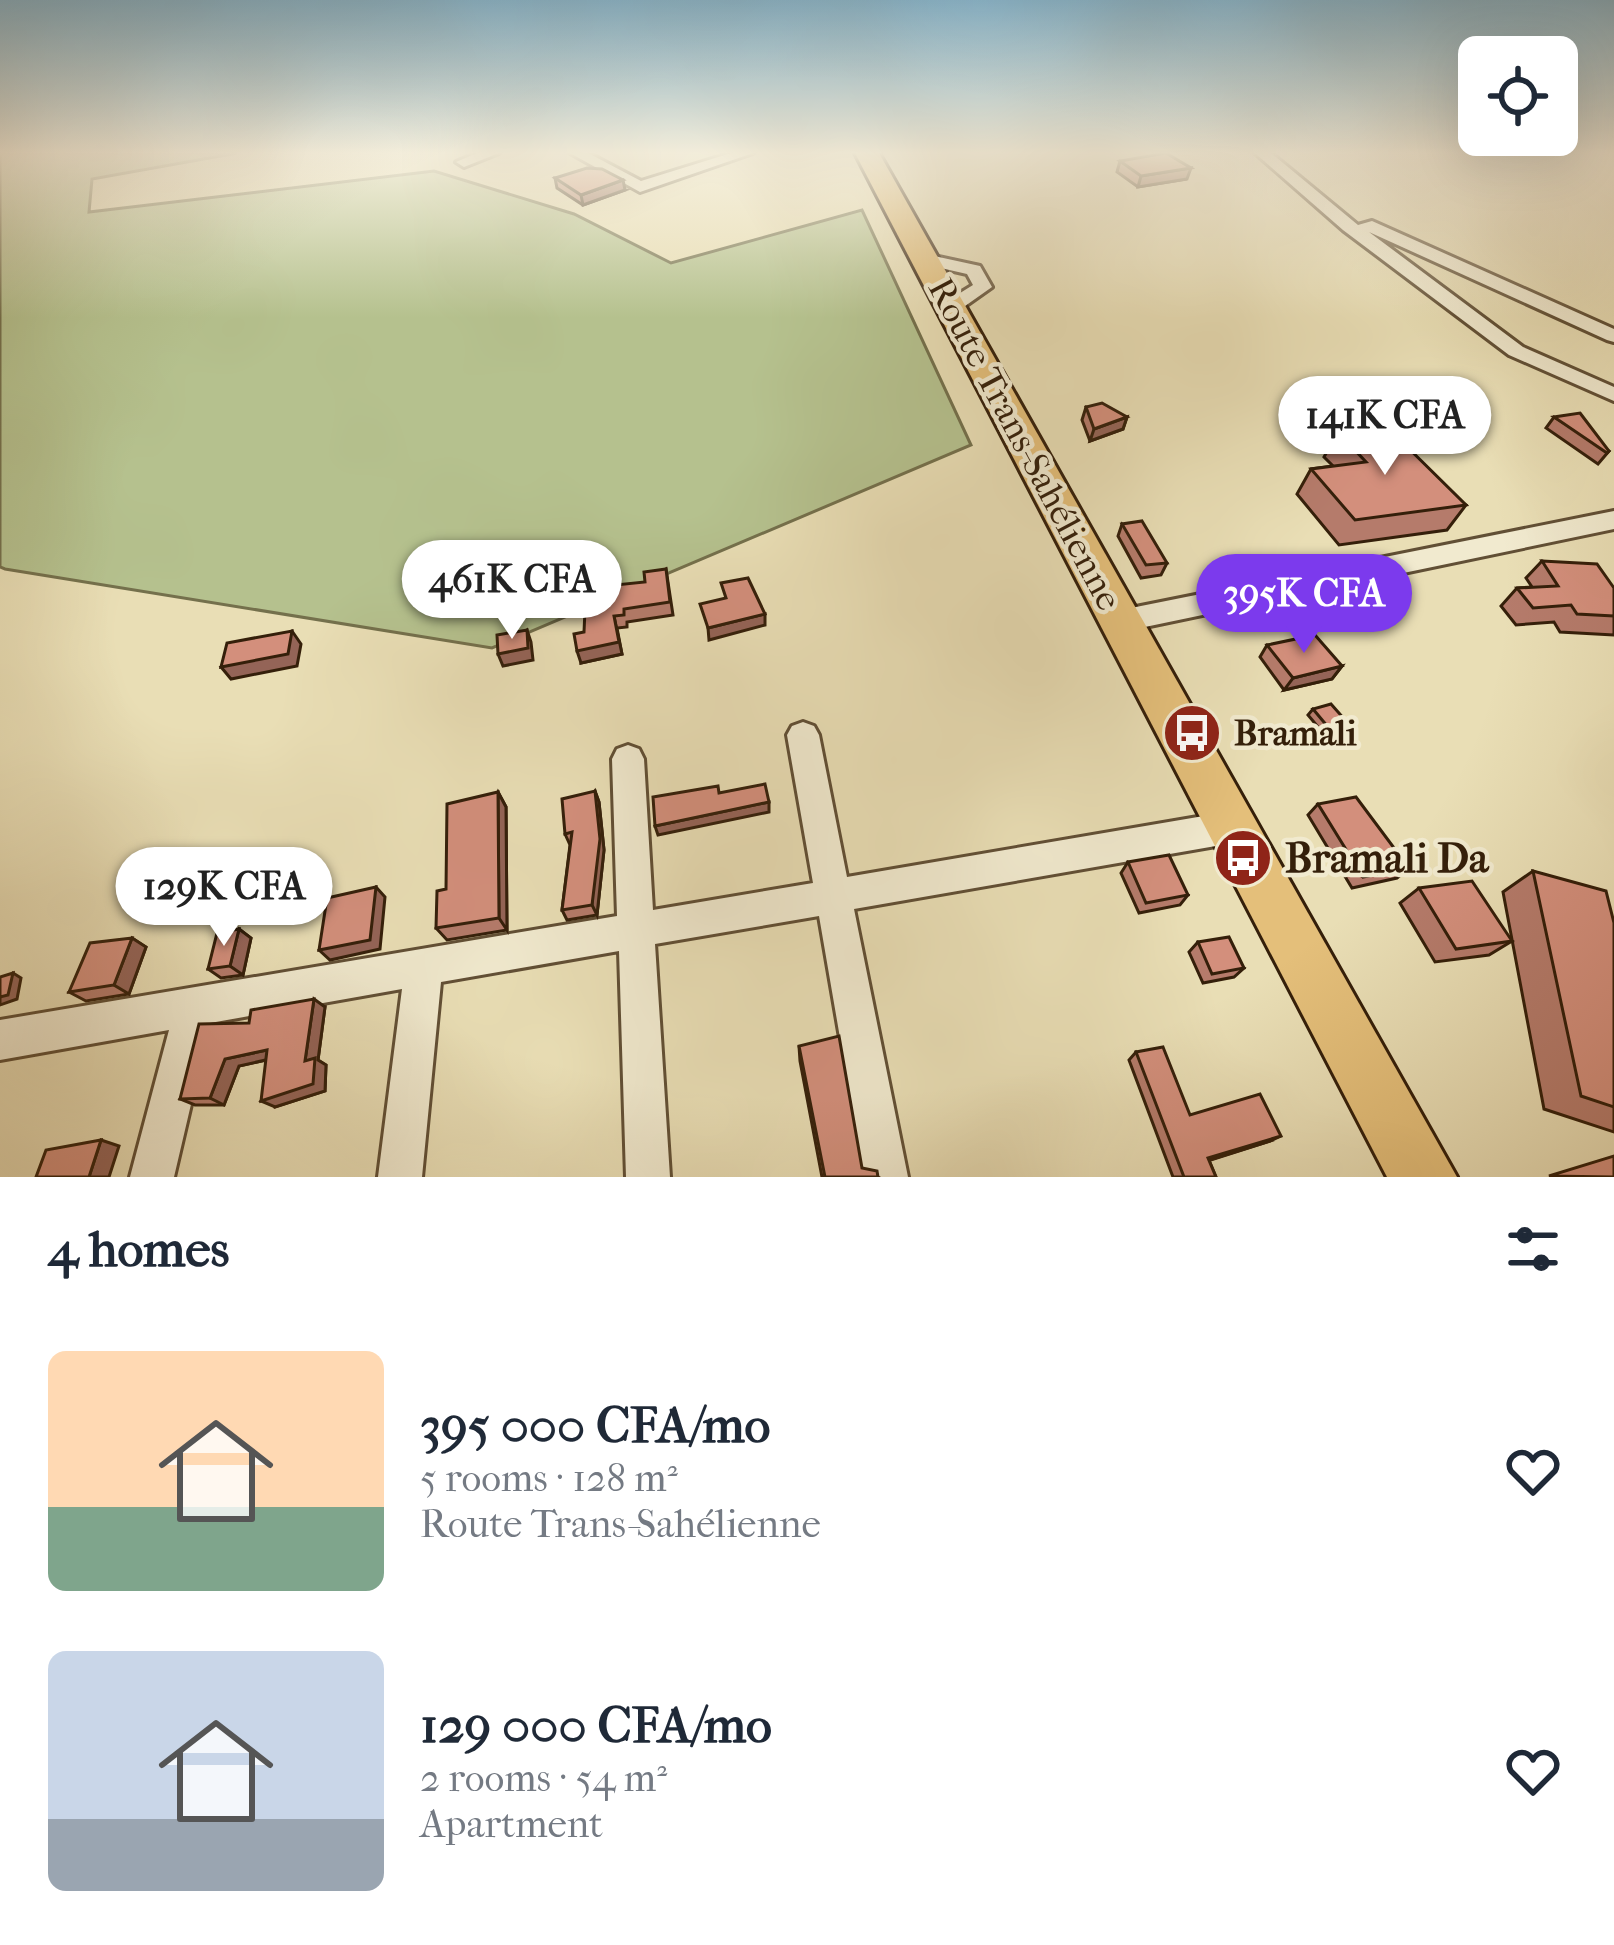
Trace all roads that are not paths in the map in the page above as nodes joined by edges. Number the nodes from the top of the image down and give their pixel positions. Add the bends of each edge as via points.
1 (897, 208) edge
2 (1329, 208) edge
3 (1333, 211) junction
4 (1614, 336) edge
5 (1614, 395) edge
6 (1614, 520) edge
7 (1121, 621) junction
8 (803, 735) dead end
9 (628, 759) dead end
10 (1233, 826) junction
11 (833, 896) junction
12 (636, 930) junction
13 (424, 966) junction
14 (196, 1006) junction
15 (0, 1040) edge
16 (152, 1177) edge
17 (400, 1177) edge
18 (648, 1177) edge
19 (886, 1177) edge
20 (1423, 1177) edge

1 - 7 highway, Route Trans-Sahélienne
2 - 3 street
3 - 4 street
3 - 5 street via 1516,351
6 - 7 street
7 - 10 highway, Route Trans-Sahélienne
8 - 11 street
9 - 12 street
10 - 11 street
10 - 20 highway, Route Trans-Sahélienne
11 - 12 street
11 - 19 street
12 - 13 street
12 - 18 street
13 - 14 street
13 - 17 street
14 - 15 street
14 - 16 street

